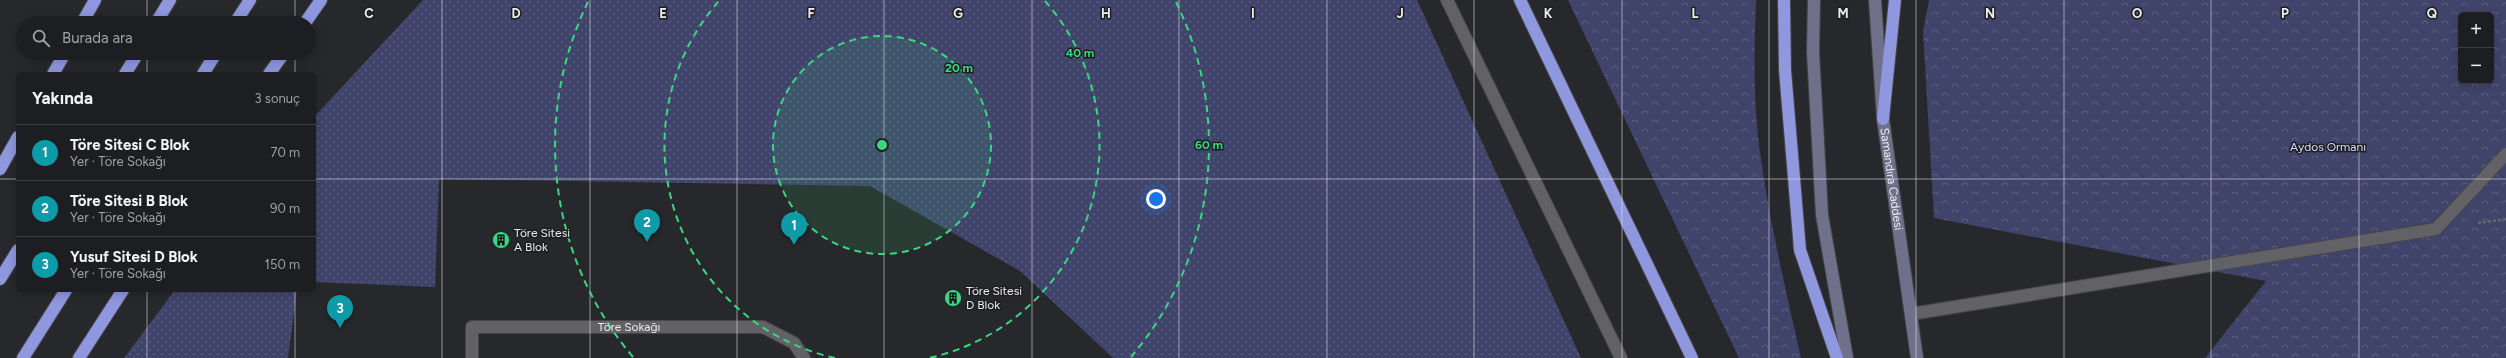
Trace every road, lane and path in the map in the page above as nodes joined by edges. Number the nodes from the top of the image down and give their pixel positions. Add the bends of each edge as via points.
1 (95, 0) edge
2 (170, 0) edge
3 (250, 0) edge
4 (321, 0) edge
5 (1447, 0) edge
6 (1520, 0) edge
7 (1784, 0) edge
8 (1814, 0) edge
9 (1875, 0) edge
10 (1895, 0) edge
11 (86, 16) edge
12 (160, 16) edge
13 (240, 16) edge
14 (310, 16) edge
15 (61, 60) edge
16 (134, 60) edge
17 (212, 60) edge
18 (279, 60) edge
19 (54, 72) edge
20 (126, 72) edge
21 (204, 72) edge
22 (270, 72) edge
23 (1883, 119) junction
24 (16, 141) edge
25 (2506, 154) edge
26 (0, 169) edge
27 (16, 253) edge
28 (0, 279) edge
29 (65, 292) edge
30 (122, 292) edge
31 (1911, 314) junction
32 (23, 358) edge
33 (79, 358) edge
34 (472, 358) edge
35 (804, 358) edge
36 (1622, 358) edge
37 (1692, 358) edge
38 (1837, 358) edge
39 (1847, 358) edge
40 (1917, 358) edge

1 - 11 highway
2 - 12 highway
3 - 13 highway
4 - 14 highway
5 - 36 street
6 - 37 highway
7 - 38 highway via 1785,70 1800,250
8 - 39 main road via 1813,52 1822,215
9 - 23 main road, Samandıra Caddesi
10 - 23 highway
15 - 19 highway
16 - 20 highway
17 - 21 highway
18 - 22 highway
23 - 31 main road, Samandıra Caddesi
24 - 26 highway
25 - 31 street via 2436,228
27 - 28 highway
29 - 32 highway
30 - 33 highway
31 - 40 main road, Samandıra Caddesi
34 - 35 street, Töre Sokağı via 472,327 763,327 794,343

